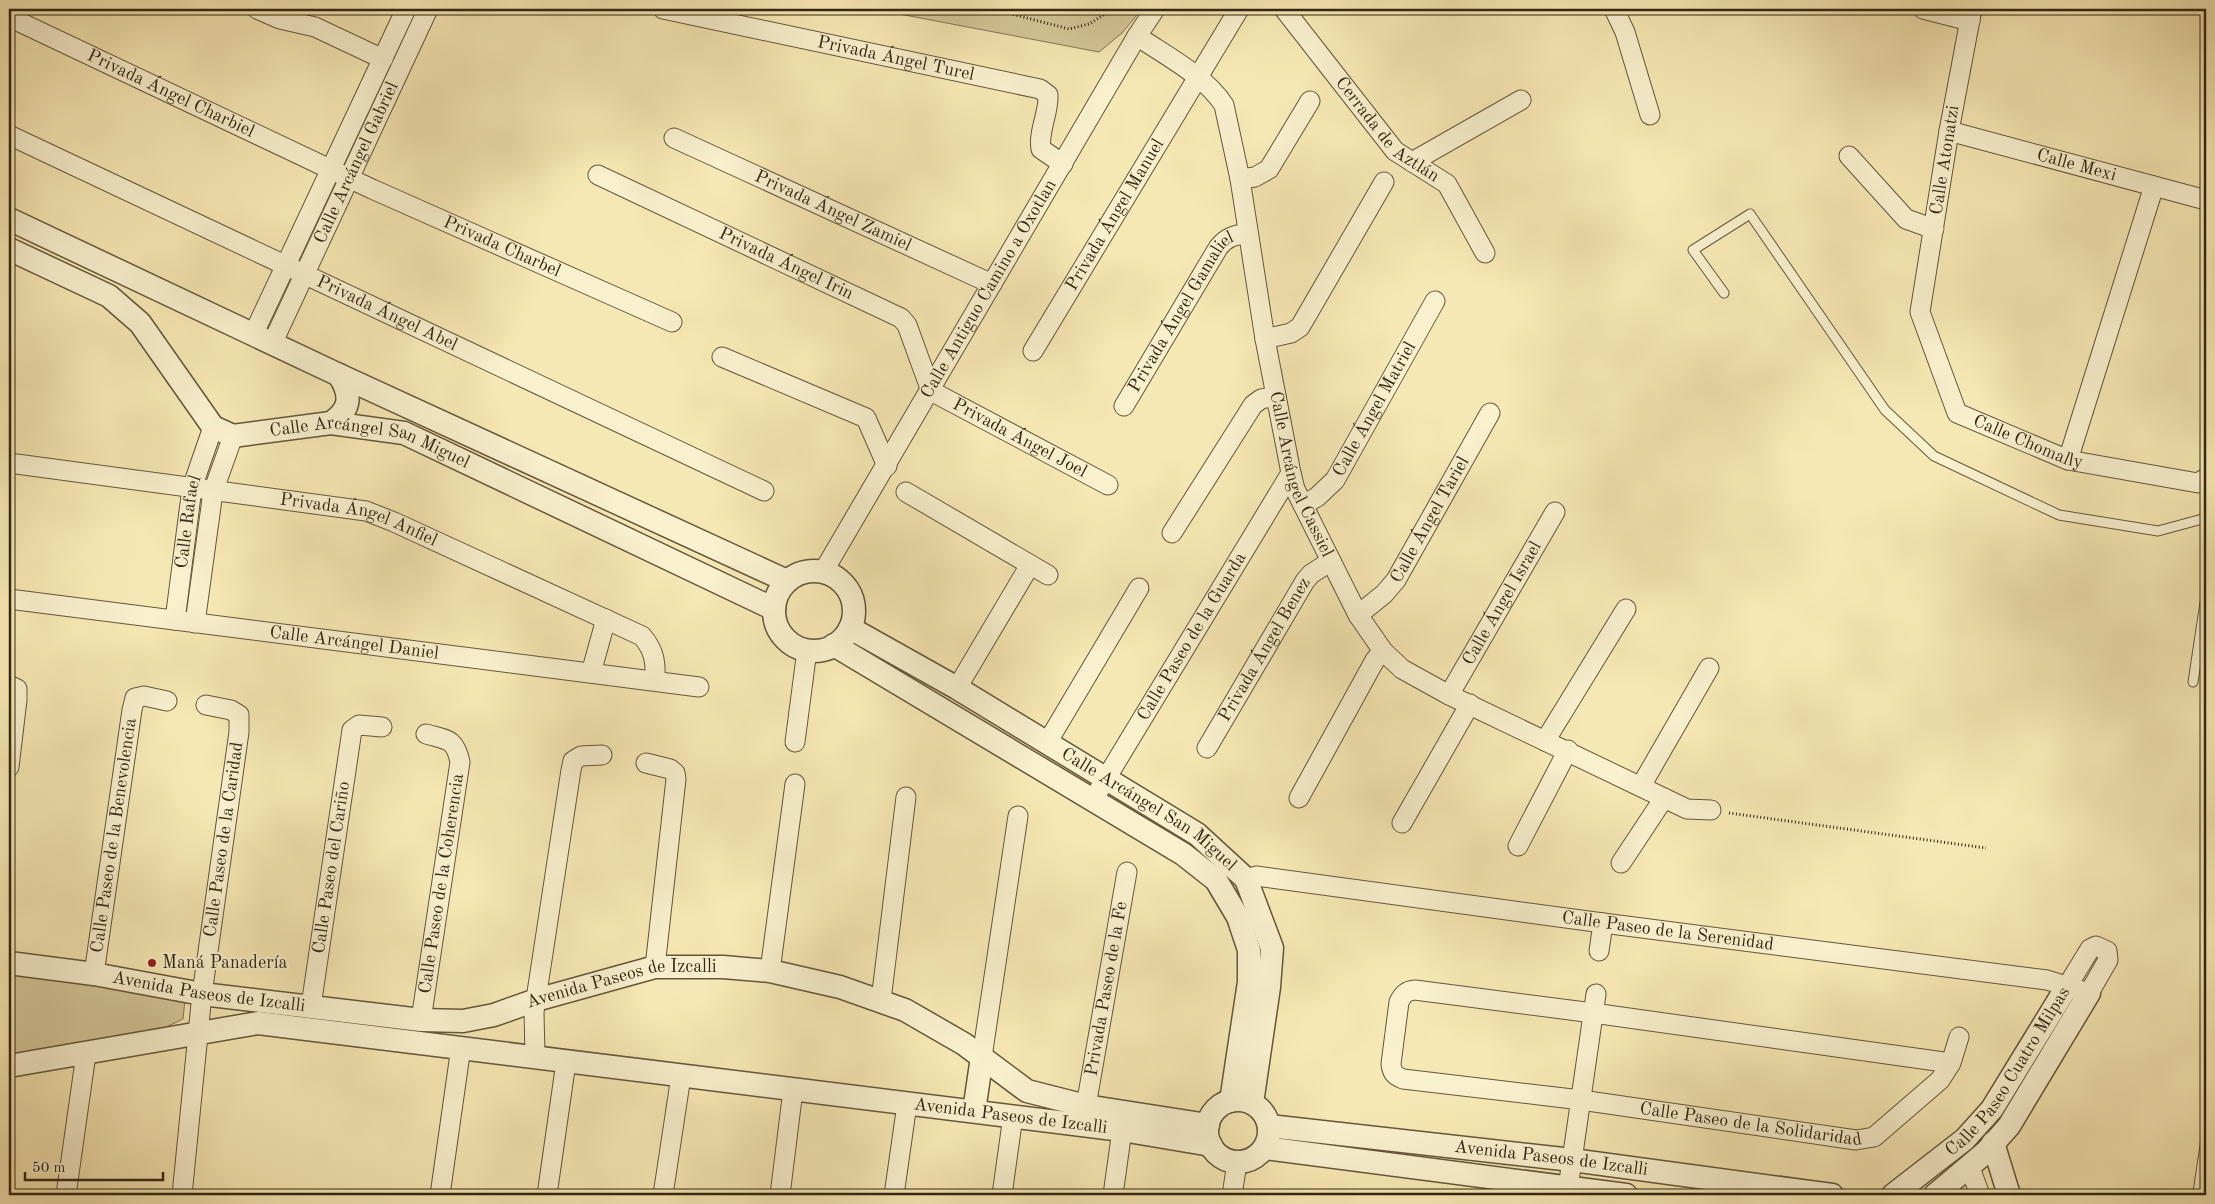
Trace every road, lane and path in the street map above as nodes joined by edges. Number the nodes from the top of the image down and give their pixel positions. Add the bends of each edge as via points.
1 (257, 9) edge
2 (406, 9) edge
3 (428, 9) edge
4 (663, 9) edge
5 (993, 9) edge
6 (1112, 9) edge
7 (1156, 9) edge
8 (1239, 9) edge
9 (1284, 9) edge
10 (1614, 9) edge
11 (1923, 9) edge
12 (1971, 15) edge
13 (9, 17) edge
14 (1137, 36) junction
15 (383, 59) junction
16 (1199, 78) junction
17 (1310, 100) dead end
18 (1521, 100) dead end
19 (1650, 115) dead end
20 (1949, 130) junction
21 (9, 135) edge
22 (674, 138) dead end
23 (1849, 156) dead end
24 (1412, 162) junction
25 (1062, 164) junction
26 (331, 170) junction
27 (598, 175) dead end
28 (350, 179) junction
29 (1240, 179) junction
30 (1384, 182) dead end
31 (2154, 186) junction
32 (2206, 200) edge
33 (9, 219) edge
34 (1934, 229) junction
35 (1248, 233) junction
36 (9, 249) edge
37 (1485, 253) dead end
38 (286, 266) junction
39 (305, 273) junction
40 (992, 284) junction
41 (162, 292) junction
42 (1724, 294) dead end
43 (1434, 301) dead end
44 (1920, 312) joint
45 (672, 322) dead end
46 (140, 323) junction
47 (1265, 339) junction
48 (263, 340) junction
49 (1033, 352) dead end
50 (722, 357) dead end
51 (339, 375) junction
52 (931, 391) junction
53 (1276, 396) junction
54 (1124, 406) dead end
55 (1490, 414) dead end
56 (331, 423) junction
57 (223, 431) junction
58 (2068, 460) junction
59 (9, 463) edge
60 (887, 466) junction
61 (1291, 473) junction
62 (2206, 478) edge
63 (1108, 485) dead end
64 (192, 488) junction
65 (764, 491) dead end
66 (213, 492) junction
67 (906, 492) dead end
68 (1303, 505) junction
69 (1555, 512) dead end
70 (2206, 518) edge
71 (1172, 533) dead end
72 (1331, 561) junction
73 (1030, 565) junction
74 (823, 572) junction
75 (1048, 575) dead end
76 (787, 581) junction
77 (1140, 588) dead end
78 (2206, 596) edge
79 (9, 598) edge
80 (774, 608) junction
81 (1626, 609) dead end
82 (1358, 615) junction
83 (606, 619) junction
84 (175, 620) junction
85 (195, 622) junction
86 (850, 628) junction
87 (834, 646) junction
88 (807, 650) junction
89 (1383, 651) junction
90 (1709, 668) dead end
91 (591, 673) junction
92 (655, 680) junction
93 (2193, 682) dead end
94 (13, 687) edge
95 (699, 687) dead end
96 (957, 688) junction
97 (1450, 695) junction
98 (168, 701) dead end
99 (1470, 704) junction
100 (206, 705) dead end
101 (382, 726) dead end
102 (426, 734) dead end
103 (1546, 740) junction
104 (795, 742) dead end
105 (1047, 743) junction
106 (1207, 748) dead end
107 (1568, 750) junction
108 (602, 755) dead end
109 (646, 763) dead end
110 (9, 766) edge
111 (1106, 779) junction
112 (795, 784) dead end
113 (1641, 786) junction
114 (906, 797) dead end
115 (1299, 798) dead end
116 (1664, 798) junction
117 (1093, 800) junction
118 (1711, 810) joint
119 (1018, 816) dead end
120 (1402, 823) dead end
121 (1518, 846) dead end
122 (1986, 848) dead end
123 (1621, 863) dead end
124 (1127, 872) dead end
125 (1246, 880) junction
126 (1603, 923) junction
127 (1599, 951) dead end
128 (9, 963) edge
129 (655, 967) junction
130 (770, 971) junction
131 (94, 974) junction
132 (2068, 985) junction
133 (2089, 993) junction
134 (202, 994) junction
135 (1596, 994) dead end
136 (536, 1000) junction
137 (881, 1000) junction
138 (311, 1006) junction
139 (1593, 1013) junction
140 (421, 1020) junction
141 (199, 1032) junction
142 (1959, 1037) dead end
143 (461, 1047) junction
144 (86, 1054) junction
145 (535, 1056) junction
146 (982, 1057) junction
147 (566, 1062) junction
148 (1951, 1063) junction
149 (9, 1066) edge
150 (680, 1076) junction
151 (793, 1090) junction
152 (1581, 1100) junction
153 (1241, 1102) junction
154 (907, 1104) junction
155 (1086, 1106) junction
156 (974, 1111) junction
157 (1014, 1116) junction
158 (1269, 1126) junction
159 (1122, 1130) junction
160 (1209, 1135) junction
161 (2206, 1139) edge
162 (1993, 1143) junction
163 (1265, 1148) junction
164 (1572, 1160) junction
165 (1237, 1163) junction
166 (1969, 1165) junction
167 (1568, 1191) edge
168 (2198, 1192) dead end
169 (66, 1195) edge
170 (182, 1195) edge
171 (440, 1195) edge
172 (547, 1195) edge
173 (663, 1195) edge
174 (780, 1195) edge
175 (894, 1195) edge
176 (1002, 1195) edge
177 (1113, 1195) edge
178 (1232, 1195) edge
179 (1626, 1195) edge
180 (1832, 1195) edge
181 (1893, 1195) edge
182 (1935, 1195) edge
183 (1980, 1195) edge
184 (2009, 1195) edge

1 - 15 street via 315,27
2 - 15 street, Calle Arcángel Gabriel
3 - 28 street, Calle Arcángel Gabriel
4 - 25 street, Privada Ángel Turel via 1040,89 1048,95 1041,135 1042,149
5 - 6 path via 1069,29 1089,24
7 - 14 street, Calle Antiguo Camino a Oxotlan
8 - 16 street, Privada Ángel Manuel
9 - 24 street, Cerrada de Aztlán via 1395,151
10 - 19 street via 1625,32
11 - 12 street
12 - 20 street, Calle Atonatzi
13 - 26 street, Privada Ángel Charbiel
14 - 16 street, Calle Arcángel Cassiel
14 - 25 street, Calle Antiguo Camino a Oxotlan
15 - 26 street, Calle Arcángel Gabriel
16 - 29 street, Calle Arcángel Cassiel via 1224,105
16 - 49 street, Privada Ángel Manuel
17 - 29 street via 1269,169
18 - 24 street
20 - 31 street, Calle Mexi
20 - 34 street, Calle Atonatzi
21 - 38 street, Privada Ángel Abel
22 - 40 street, Privada Ángel Zamiel
23 - 34 street via 1906,219
24 - 37 street, Cerrada de Aztlán via 1447,184
25 - 40 street, Calle Antiguo Camino a Oxotlan
26 - 28 street, Privada Charbel
26 - 38 street, Calle Arcángel Gabriel
27 - 52 street, Privada Ángel Irin via 901,318 909,330
28 - 39 street, Calle Arcángel Gabriel
28 - 45 street, Privada Charbel
29 - 35 street, Calle Arcángel Cassiel
30 - 47 street via 1300,327 1292,333
31 - 32 street, Calle Mexi
31 - 58 street
33 - 41 street, Calle Arcángel San Miguel
34 - 44 street, Calle Atonatzi
35 - 47 street, Calle Arcángel Cassiel
35 - 54 street, Privada Ángel Gamaliel via 1223,241
36 - 46 street via 109,296
38 - 39 street, Privada Ángel Abel
38 - 48 street, Calle Arcángel Gabriel
39 - 48 street, Calle Arcángel Gabriel
39 - 65 street, Privada Ángel Abel
40 - 52 street, Calle Antiguo Camino a Oxotlan
41 - 46 street via 148,298 141,309
41 - 48 street, Calle Arcángel San Miguel
42 - 70 lane via 1693,250 1750,214 1885,410 1934,456 2059,515 2158,531
43 - 68 street, Calle Ángel Matriel via 1335,480
44 - 58 street, Calle Chomally via 1958,413
46 - 57 street
47 - 53 street, Calle Arcángel Cassiel
48 - 51 street, Calle Arcángel San Miguel
50 - 60 street via 866,418
51 - 56 street via 347,387 348,402 342,415
51 - 76 street, Calle Arcángel San Miguel
52 - 60 street, Calle Antiguo Camino a Oxotlan
52 - 63 street, Privada Ángel Joel
53 - 61 street, Calle Arcángel Cassiel
53 - 71 street via 1252,405
55 - 82 street, Calle Ángel Tariel via 1396,580
56 - 57 street, Calle Arcángel San Miguel
56 - 80 street, Calle Arcángel San Miguel via 404,433
57 - 64 street, Calle Rafael
57 - 66 street, Calle Rafael
58 - 62 street, Calle Chomally via 2198,483
59 - 64 street, Privada Ángel Anfiel
60 - 74 street, Calle Antiguo Camino a Oxotlan
61 - 68 street, Calle Arcángel Cassiel
61 - 111 street, Calle Paseo de la Guarda
64 - 66 street, Privada Ángel Anfiel
64 - 84 street, Calle Rafael
66 - 83 street, Privada Ángel Anfiel via 366,511
66 - 85 street, Calle Rafael
67 - 73 street
68 - 72 street, Calle Arcángel Cassiel
69 - 97 street, Calle Ángel Israel
72 - 82 street, Calle Arcángel Cassiel
72 - 106 street, Privada Ángel Benez via 1305,581
73 - 75 street
73 - 96 street
74 - 76 street via 804,572
74 - 86 street via 836,578 852,600
76 - 80 street via 778,593
77 - 105 street
78 - 93 lane
79 - 84 street, Calle Arcángel Daniel
80 - 88 street via 775,620 783,636 796,647
81 - 103 street
82 - 89 street, Calle Arcángel Cassiel
83 - 91 street
83 - 92 street, Privada Ángel Anfiel via 642,636 651,646 656,663
84 - 85 street, Calle Arcángel Daniel
85 - 91 street, Calle Arcángel Daniel
86 - 87 street
86 - 96 street, Calle Arcángel San Miguel
87 - 88 street
87 - 117 street, Calle Arcángel San Miguel
88 - 104 street
89 - 97 street, Calle Arcángel Cassiel via 1402,670
89 - 115 street
90 - 113 street
91 - 92 street, Calle Arcángel Daniel
92 - 95 street, Calle Arcángel Daniel
94 - 110 street
96 - 105 street, Calle Arcángel San Miguel
97 - 99 street, Calle Arcángel Cassiel
98 - 131 street, Calle Paseo de la Benevolencia via 144,696 136,698 130,719
99 - 103 street, Calle Arcángel Cassiel
99 - 120 street
100 - 134 street, Calle Paseo de la Caridad via 239,715
101 - 138 street, Calle Paseo del Cariño via 359,725 352,730
102 - 140 street, Calle Paseo de la Coherencia via 451,741 458,749 460,762
103 - 107 street, Calle Arcángel Cassiel
105 - 111 street, Calle Arcángel San Miguel
107 - 113 street, Calle Arcángel Cassiel
107 - 121 street
108 - 136 street via 581,756 573,761
109 - 129 street via 675,773
111 - 117 street, Calle Paseo de la Guarda
111 - 125 street, Calle Arcángel San Miguel via 1198,834
112 - 130 street
113 - 116 street, Calle Arcángel Cassiel
114 - 137 street
116 - 118 street, Calle Arcángel Cassiel via 1687,809
116 - 123 street
117 - 153 street, Calle Arcángel San Miguel via 1183,854 1216,880 1238,917 1248,950 1250,982
118 - 122 path
119 - 146 street
124 - 155 street, Privada Paseo de la Fe
125 - 126 street, Calle Paseo de la Serenidad via 1256,876
125 - 153 street, Calle Arcángel San Miguel via 1272,948 1269,987
126 - 127 street
126 - 132 street, Calle Paseo de la Serenidad
128 - 131 street, Avenida Paseos de Izcalli
129 - 130 street, Avenida Paseos de Izcalli
129 - 136 street, Avenida Paseos de Izcalli
130 - 137 street, Avenida Paseos de Izcalli via 802,976
131 - 134 street, Avenida Paseos de Izcalli
132 - 133 street, Calle Paseo de la Serenidad
132 - 133 street, Calle Paseo Cuatro Milpas via 2090,949 2102,948 2107,951 2108,960
132 - 181 street, Calle Paseo Cuatro Milpas via 1992,1109 1965,1140
133 - 162 street, Calle Paseo Cuatro Milpas via 2009,1126
134 - 138 street, Avenida Paseos de Izcalli
134 - 141 street, Calle Paseo de la Caridad
135 - 139 street
136 - 140 street, Avenida Paseos de Izcalli via 494,1015 463,1021
136 - 145 street via 533,1023
137 - 146 street, Avenida Paseos de Izcalli via 905,1010
138 - 140 street, Avenida Paseos de Izcalli
139 - 148 street
139 - 152 street
139 - 152 street, Calle Paseo de la Solidaridad via 1415,990 1402,995 1399,1002 1391,1064 1396,1077
141 - 143 street, Avenida Paseos de Izcalli via 258,1023
141 - 144 street, Avenida Paseos de Izcalli
141 - 170 street, Calle Paseo de la Caridad
142 - 148 street, Calle Paseo de la Solidaridad
143 - 145 street, Avenida Paseos de Izcalli
143 - 171 street
144 - 149 street, Avenida Paseos de Izcalli
144 - 169 street
145 - 147 street, Avenida Paseos de Izcalli
146 - 155 street, Avenida Paseos de Izcalli via 1028,1091
146 - 156 street
147 - 150 street, Avenida Paseos de Izcalli
147 - 172 street
148 - 152 street, Calle Paseo de la Solidaridad via 1940,1080 1874,1137 1856,1140
150 - 151 street, Avenida Paseos de Izcalli
150 - 173 street
151 - 154 street, Avenida Paseos de Izcalli
151 - 174 street
152 - 164 street
153 - 158 street via 1263,1112
153 - 160 street via 1216,1110
154 - 156 street, Avenida Paseos de Izcalli
154 - 175 street
155 - 160 street, Avenida Paseos de Izcalli
156 - 157 street, Avenida Paseos de Izcalli
157 - 159 street, Avenida Paseos de Izcalli
157 - 176 street
158 - 163 street
158 - 164 street, Avenida Paseos de Izcalli
159 - 160 street, Avenida Paseos de Izcalli
159 - 177 street
160 - 165 street via 1223,1158
161 - 168 lane
162 - 166 street, Calle Paseo Cuatro Milpas
162 - 184 street
163 - 165 street via 1258,1156
163 - 167 street, Avenida Paseos de Izcalli
164 - 167 street
164 - 180 street, Avenida Paseos de Izcalli
165 - 178 street
166 - 182 street, Calle Paseo Cuatro Milpas
166 - 183 street
167 - 179 street, Avenida Paseos de Izcalli

